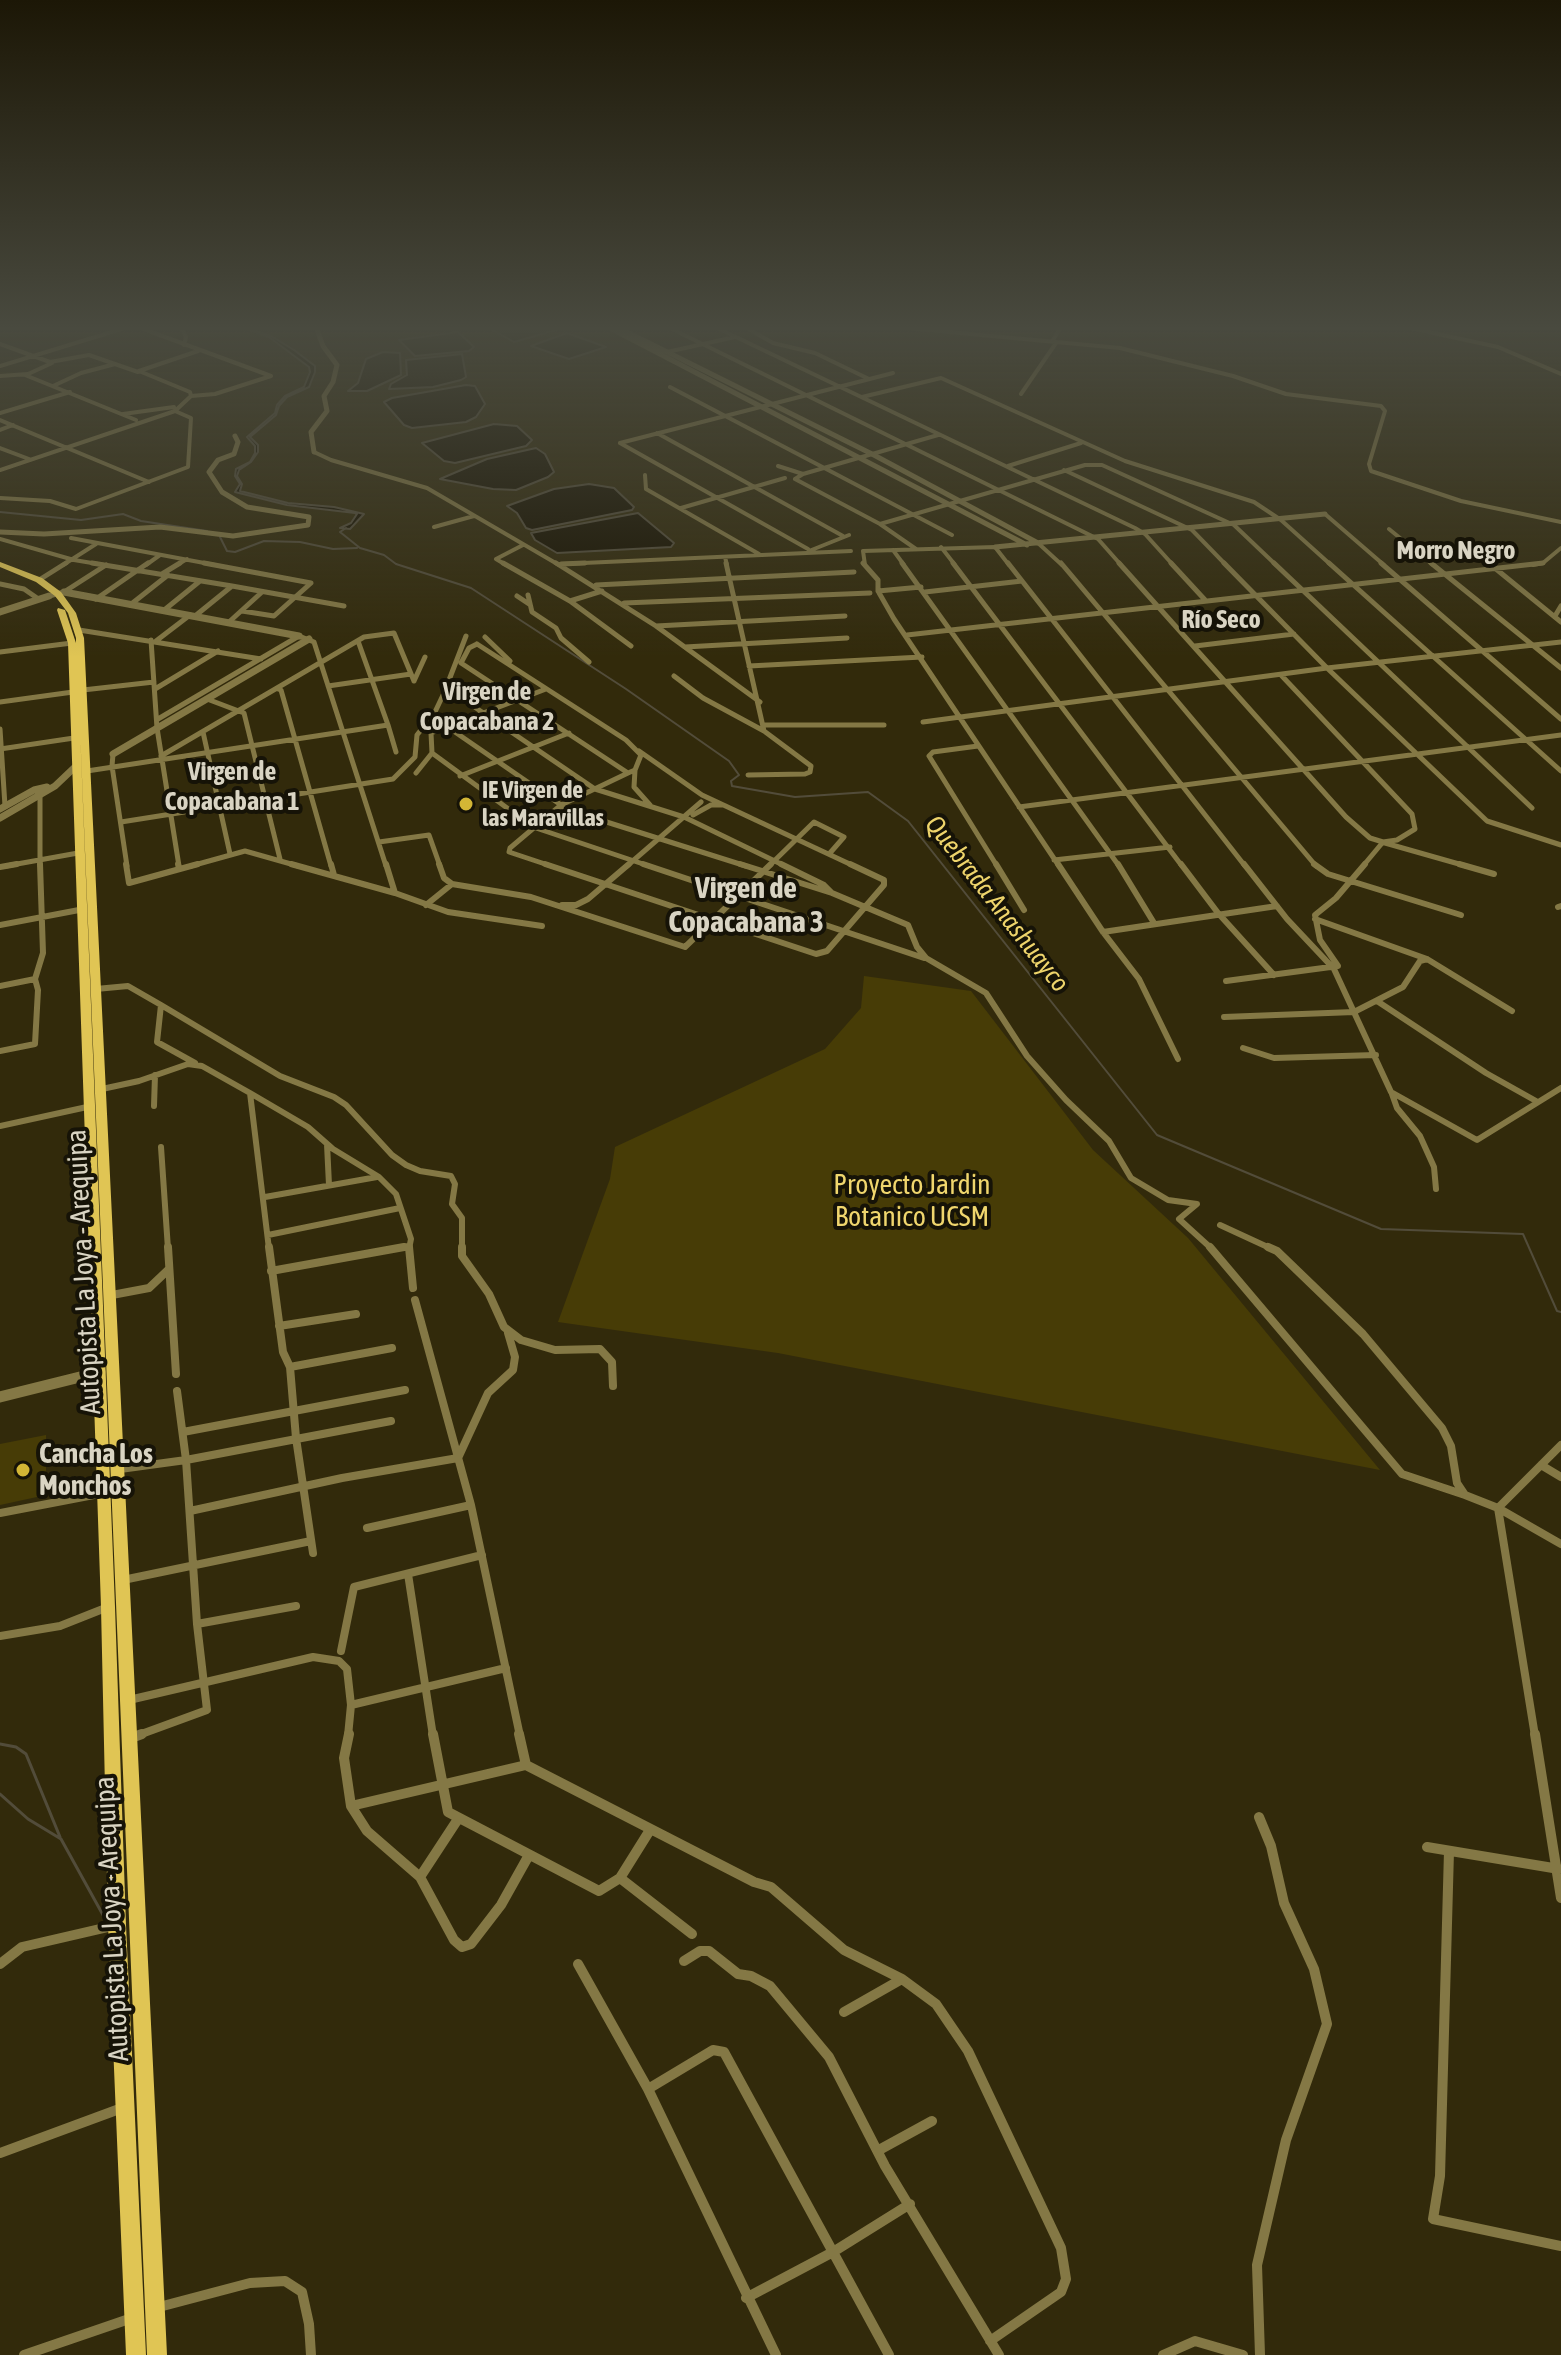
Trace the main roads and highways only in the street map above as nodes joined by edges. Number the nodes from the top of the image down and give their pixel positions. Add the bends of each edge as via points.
1 (0, 566) edge
2 (52, 595) junction
3 (78, 691) junction
4 (81, 769) junction
5 (136, 2355) edge
6 (157, 2355) edge

1 - 2 main road, Autopista La Joya - Arequipa
1 - 2 main road, Autopista La Joya - Arequipa via 39,580
2 - 3 main road, Autopista La Joya - Arequipa via 75,637
3 - 4 main road, Autopista La Joya - Arequipa
3 - 4 main road, Autopista La Joya - Arequipa via 74,738
4 - 5 main road, Autopista La Joya - Arequipa via 79,910
4 - 6 main road, Autopista La Joya - Arequipa via 112,1295

